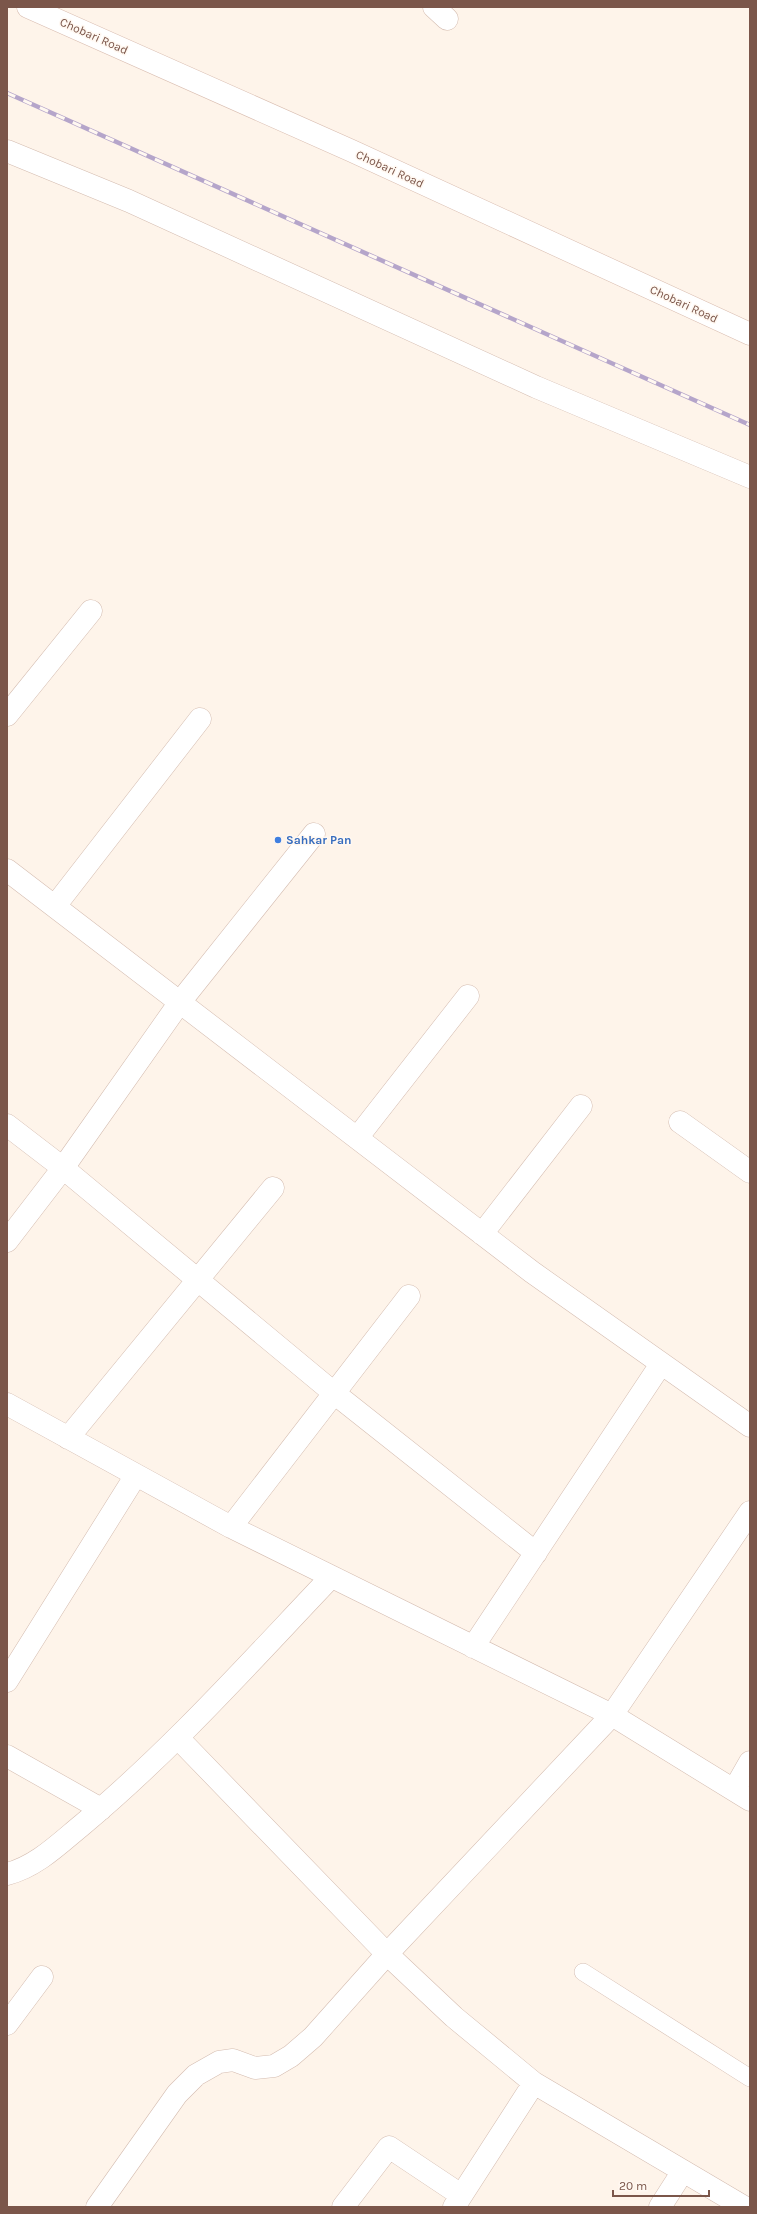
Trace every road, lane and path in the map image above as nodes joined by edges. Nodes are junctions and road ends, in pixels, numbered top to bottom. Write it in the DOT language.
graph roads {
  1 [pos="28,7"];
  2 [pos="7,151"];
  3 [pos="750,334"];
  4 [pos="750,477"];
  5 [pos="91,611"];
  6 [pos="7,715"];
  7 [pos="200,719"];
  8 [pos="314,834"];
  9 [pos="7,870"];
  10 [pos="55,906"];
  11 [pos="468,996"];
  12 [pos="180,1002"];
  13 [pos="581,1106"];
  14 [pos="680,1122"];
  15 [pos="7,1125"];
  16 [pos="357,1138"];
  17 [pos="63,1168"];
  18 [pos="750,1172"];
  19 [pos="273,1188"];
  20 [pos="482,1234"];
  21 [pos="7,1242"];
  22 [pos="199,1280"];
  23 [pos="409,1296"];
  24 [pos="661,1364"];
  25 [pos="334,1393"];
  26 [pos="7,1404"];
  27 [pos="750,1426"];
  28 [pos="68,1438"];
  29 [pos="136,1475"];
  30 [pos="750,1512"];
  31 [pos="231,1527"];
  32 [pos="536,1553"];
  33 [pos="331,1577"];
  34 [pos="473,1647"];
  35 [pos="7,1681"];
  36 [pos="612,1715"];
  37 [pos="178,1738"];
  38 [pos="7,1756"];
  39 [pos="750,1762"];
  40 [pos="742,1795"];
  41 [pos="102,1809"];
  42 [pos="7,1874"];
  43 [pos="387,1954"];
  44 [pos="584,1972"];
  45 [pos="42,1977"];
  46 [pos="7,2024"];
  47 [pos="750,2078"];
  48 [pos="534,2083"];
  49 [pos="683,2171"];
  50 [pos="458,2201"];
  51 [pos="96,2207"];
  52 [pos="343,2207"];
  53 [pos="660,2207"];
  54 [pos="744,2207"];
  1 -- 3 [label="street, Chobari Road"];
  2 -- 4 [label="street"];
  5 -- 6 [label="street"];
  7 -- 10 [label="street"];
  8 -- 12 [label="street"];
  9 -- 10 [label="street"];
  10 -- 12 [label="street"];
  11 -- 16 [label="street"];
  12 -- 16 [label="street"];
  12 -- 17 [label="street"];
  13 -- 20 [label="street"];
  14 -- 18 [label="street"];
  15 -- 17 [label="street"];
  16 -- 20 [label="street"];
  17 -- 21 [label="street"];
  17 -- 22 [label="street"];
  19 -- 22 [label="street"];
  20 -- 24 [label="street"];
  22 -- 25 [label="street"];
  22 -- 28 [label="street"];
  23 -- 25 [label="street"];
  24 -- 27 [label="street"];
  24 -- 32 [label="street"];
  25 -- 31 [label="street"];
  25 -- 32 [label="street"];
  26 -- 28 [label="street"];
  28 -- 29 [label="street"];
  29 -- 31 [label="street"];
  29 -- 35 [label="street"];
  30 -- 36 [label="street"];
  31 -- 33 [label="street"];
  32 -- 34 [label="street"];
  33 -- 34 [label="street"];
  33 -- 37 [label="street"];
  34 -- 36 [label="street"];
  36 -- 40 [label="street"];
  36 -- 43 [label="street"];
  37 -- 41 [label="street"];
  37 -- 43 [label="street"];
  38 -- 41 [label="street"];
  39 -- 40 [label="street"];
  41 -- 42 [label="street"];
  43 -- 48 [label="street"];
  43 -- 51 [label="street"];
  44 -- 47 [label="lane"];
  45 -- 46 [label="street"];
  48 -- 49 [label="street"];
  48 -- 50 [label="street"];
  49 -- 53 [label="street"];
  49 -- 54 [label="street"];
  50 -- 52 [label="street"];
}
